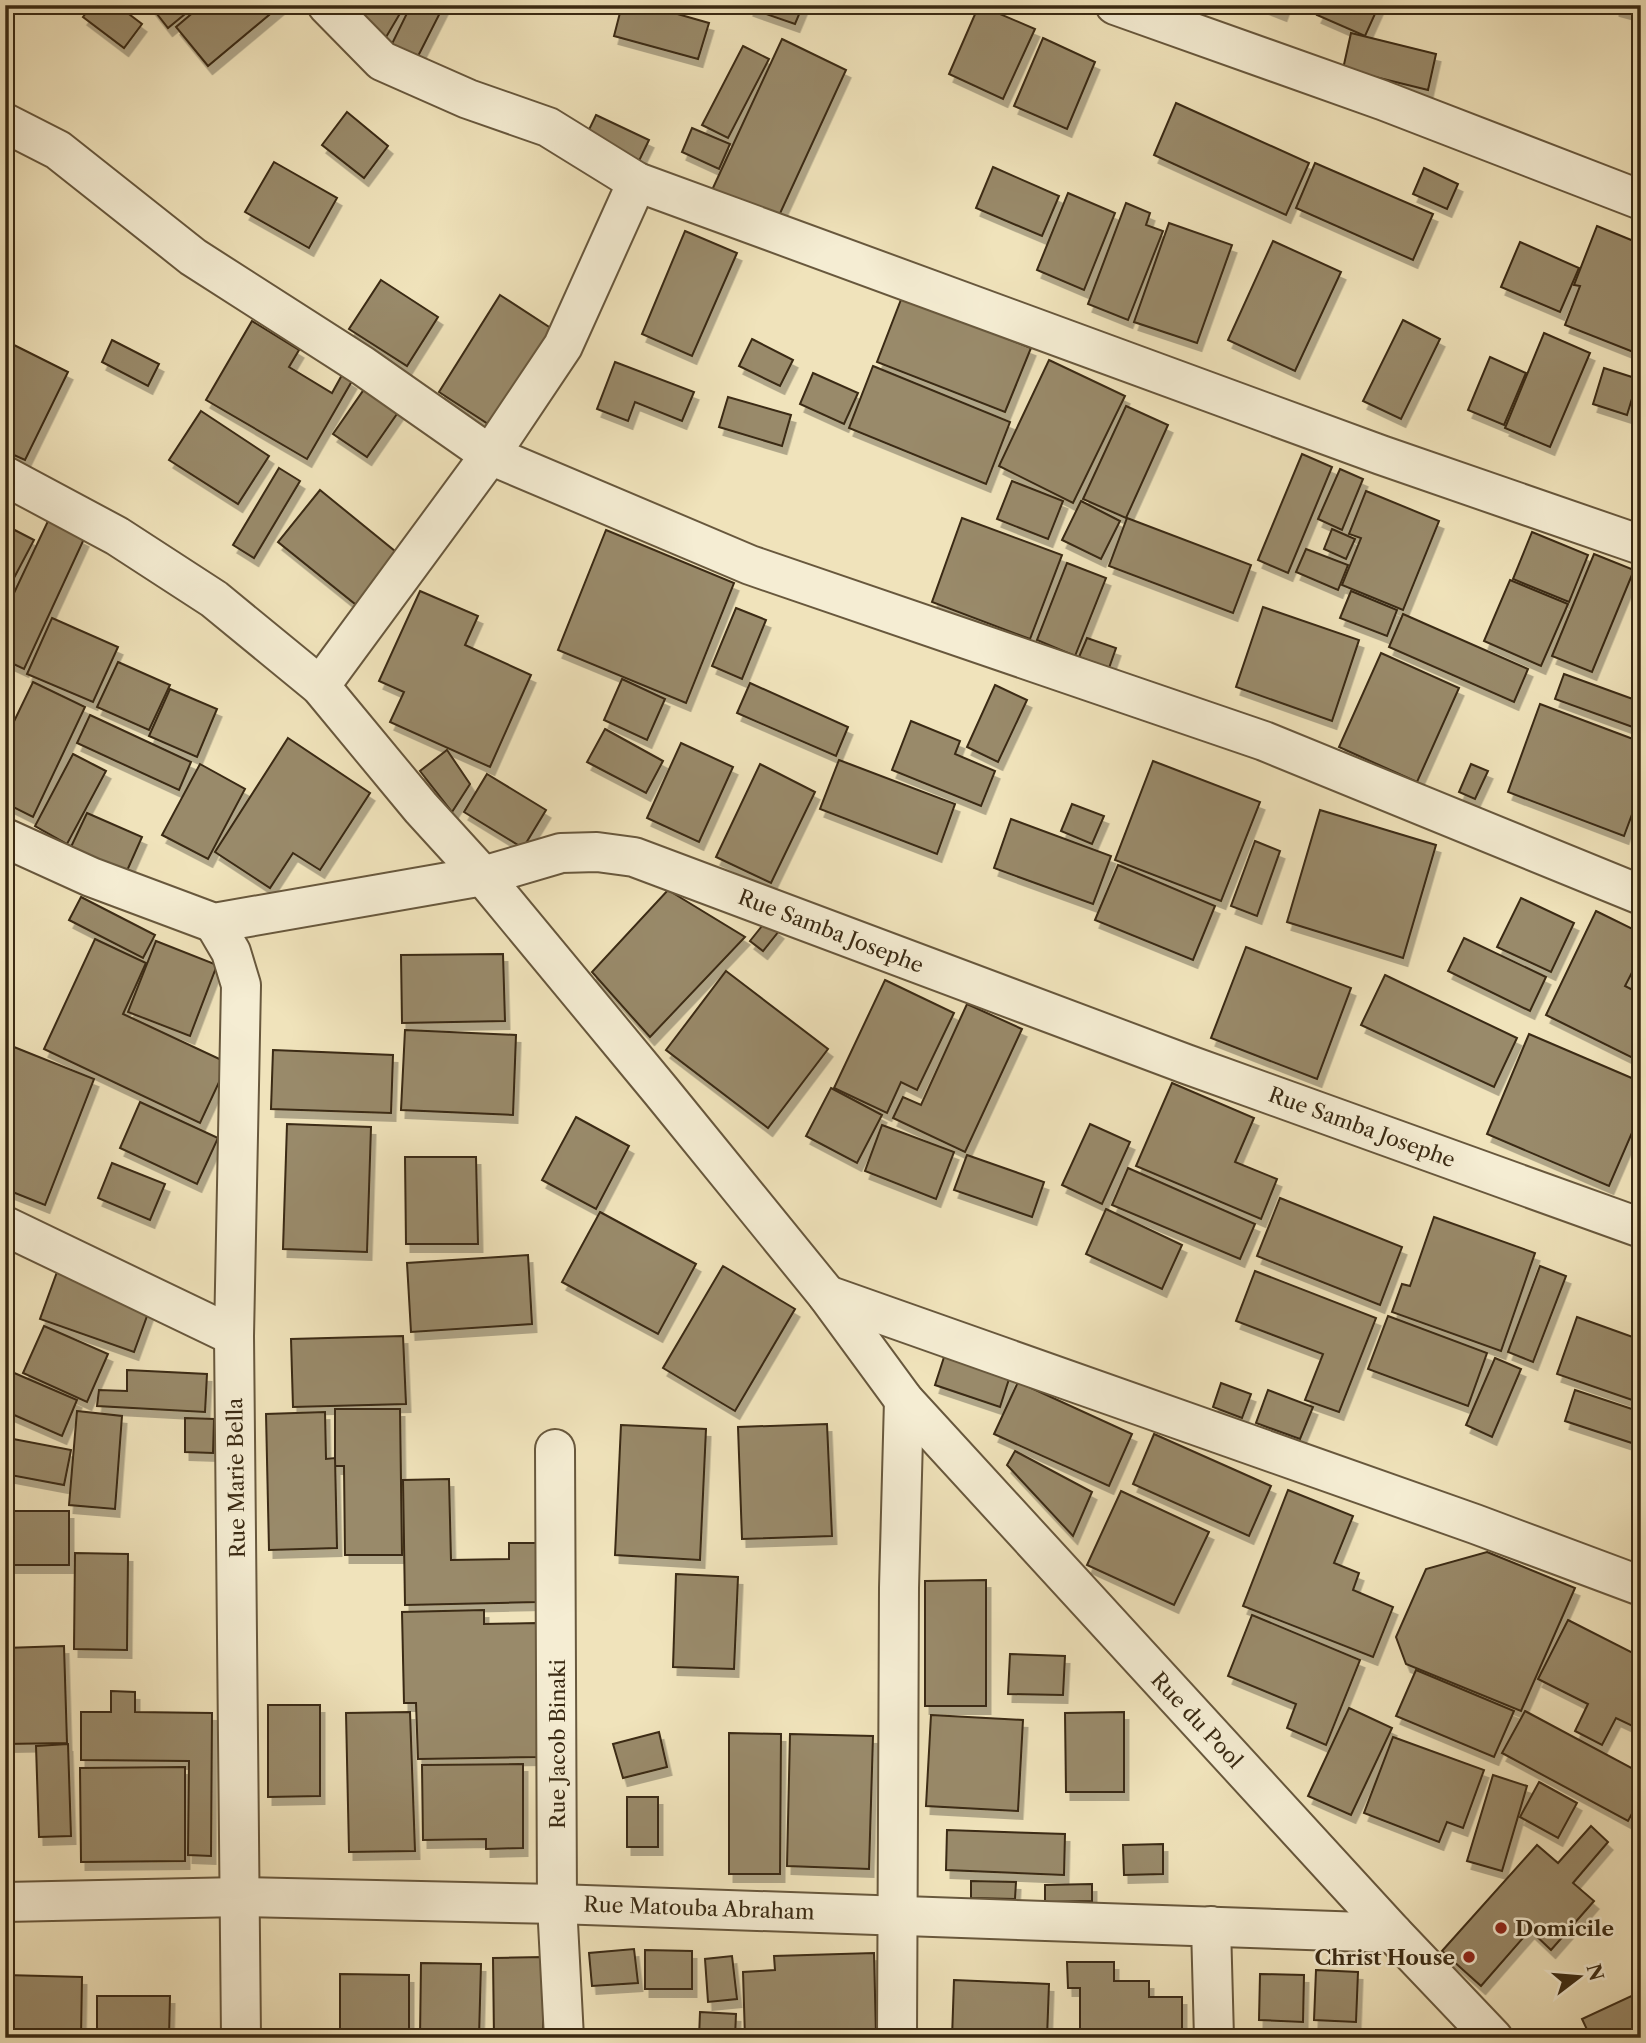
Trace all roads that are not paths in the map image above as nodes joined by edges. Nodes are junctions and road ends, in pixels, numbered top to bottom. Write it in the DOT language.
graph roads {
  1 [pos="327,5"];
  2 [pos="1115,5"];
  3 [pos="5,123"];
  4 [pos="637,182"];
  5 [pos="1641,200"];
  6 [pos="490,455"];
  7 [pos="5,476"];
  8 [pos="1641,545"];
  9 [pos="320,686"];
  10 [pos="5,838"];
  11 [pos="483,876"];
  12 [pos="1641,895"];
  13 [pos="214,923"];
  14 [pos="5,1226"];
  15 [pos="1641,1228"];
  16 [pos="827,1295"];
  17 [pos="234,1336"];
  18 [pos="904,1400"];
  19 [pos="555,1449"];
  20 [pos="1641,1586"];
  21 [pos="240,1896"];
  22 [pos="5,1902"];
  23 [pos="557,1903"];
  24 [pos="897,1915"];
  25 [pos="1211,1926"];
  26 [pos="1393,1933"];
  27 [pos="241,2038"];
  28 [pos="564,2038"];
  29 [pos="897,2038"];
  30 [pos="1214,2038"];
  31 [pos="1493,2038"];
  1 -- 4 [label="street"];
  2 -- 5 [label="street"];
  3 -- 6 [label="street"];
  4 -- 6 [label="street"];
  4 -- 8 [label="street"];
  6 -- 9 [label="street"];
  6 -- 12 [label="street"];
  7 -- 9 [label="street, Rue du Pool"];
  9 -- 11 [label="street, Rue du Pool"];
  10 -- 13 [label="street"];
  11 -- 13 [label="street, Rue Samba Josephe"];
  11 -- 15 [label="street, Rue Samba Josephe"];
  11 -- 16 [label="street, Rue du Pool"];
  13 -- 17 [label="street, Rue Marie Bella"];
  14 -- 17 [label="street"];
  16 -- 18 [label="street, Rue du Pool"];
  16 -- 20 [label="street"];
  17 -- 21 [label="street, Rue Marie Bella"];
  18 -- 24 [label="street"];
  18 -- 26 [label="street, Rue du Pool"];
  19 -- 23 [label="street, Rue Jacob Binaki"];
  21 -- 22 [label="street, Rue Matouba Abraham"];
  21 -- 23 [label="street, Rue Matouba Abraham"];
  21 -- 27 [label="street, Rue Marie Bella"];
  23 -- 24 [label="street, Rue Matouba Abraham"];
  23 -- 28 [label="street, Rue Jacob Binaki"];
  24 -- 25 [label="street, Rue Matouba Abraham"];
  24 -- 29 [label="street"];
  25 -- 26 [label="street, Rue Matouba Abraham"];
  25 -- 30 [label="street"];
  26 -- 31 [label="street, Rue du Pool"];
}
